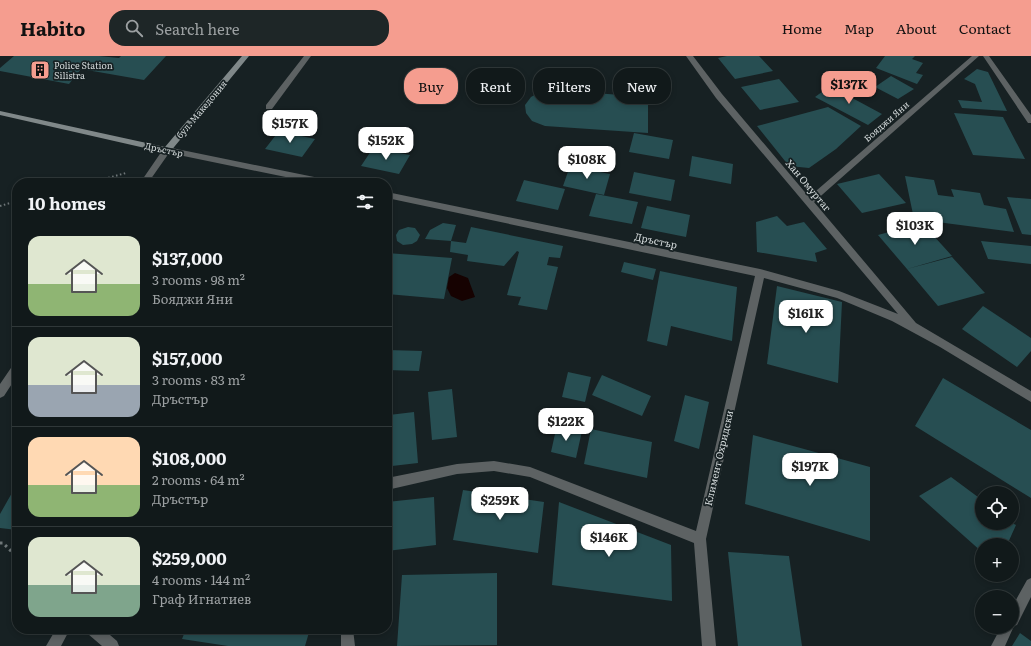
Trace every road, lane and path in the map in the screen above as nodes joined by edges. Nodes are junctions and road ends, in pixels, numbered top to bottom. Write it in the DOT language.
graph roads {
  1 [pos="246,56"];
  2 [pos="308,56"];
  3 [pos="689,56"];
  4 [pos="976,56"];
  5 [pos="986,56"];
  6 [pos="269,106"];
  7 [pos="0,113"];
  8 [pos="1031,121"];
  9 [pos="167,150"];
  10 [pos="155,166"];
  11 [pos="108,178"];
  12 [pos="147,178"];
  13 [pos="301,178"];
  14 [pos="392,196"];
  15 [pos="12,202"];
  16 [pos="809,202"];
  17 [pos="0,206"];
  18 [pos="760,273"];
  19 [pos="913,326"];
  20 [pos="12,375"];
  21 [pos="0,393"];
  22 [pos="1031,397"];
  23 [pos="392,483"];
  24 [pos="700,539"];
  25 [pos="0,543"];
  26 [pos="12,552"];
  27 [pos="1031,584"];
  28 [pos="1019,607"];
  29 [pos="61,634"];
  30 [pos="99,634"];
  31 [pos="347,634"];
  32 [pos="1004,634"];
  33 [pos="53,646"];
  34 [pos="112,646"];
  35 [pos="348,646"];
  36 [pos="709,646"];
  37 [pos="998,646"];
  1 -- 9 [label="street, бул. Македония"];
  2 -- 6 [label="street"];
  3 -- 16 [label="street, Хан Омуртаг"];
  4 -- 16 [label="street, Бояджи Яни"];
  5 -- 8 [label="street"];
  7 -- 9 [label="street, Дръстър"];
  9 -- 10 [label="street, бул. Македония"];
  9 -- 13 [label="street, Дръстър"];
  10 -- 11 [label="path"];
  10 -- 12 [label="street, бул. Македония"];
  14 -- 18 [label="street, Дръстър"];
  15 -- 17 [label="path"];
  16 -- 19 [label="street, Хан Омуртаг"];
  18 -- 19 [label="street, Дръстър"];
  18 -- 24 [label="street, Климент Охридски"];
  19 -- 22 [label="street"];
  20 -- 21 [label="street"];
  23 -- 24 [label="street"];
  24 -- 36 [label="street, Климент Охридски"];
  25 -- 26 [label="path"];
  27 -- 28 [label="street"];
  29 -- 33 [label="street"];
  30 -- 34 [label="street"];
  31 -- 35 [label="street"];
  32 -- 37 [label="street"];
}
